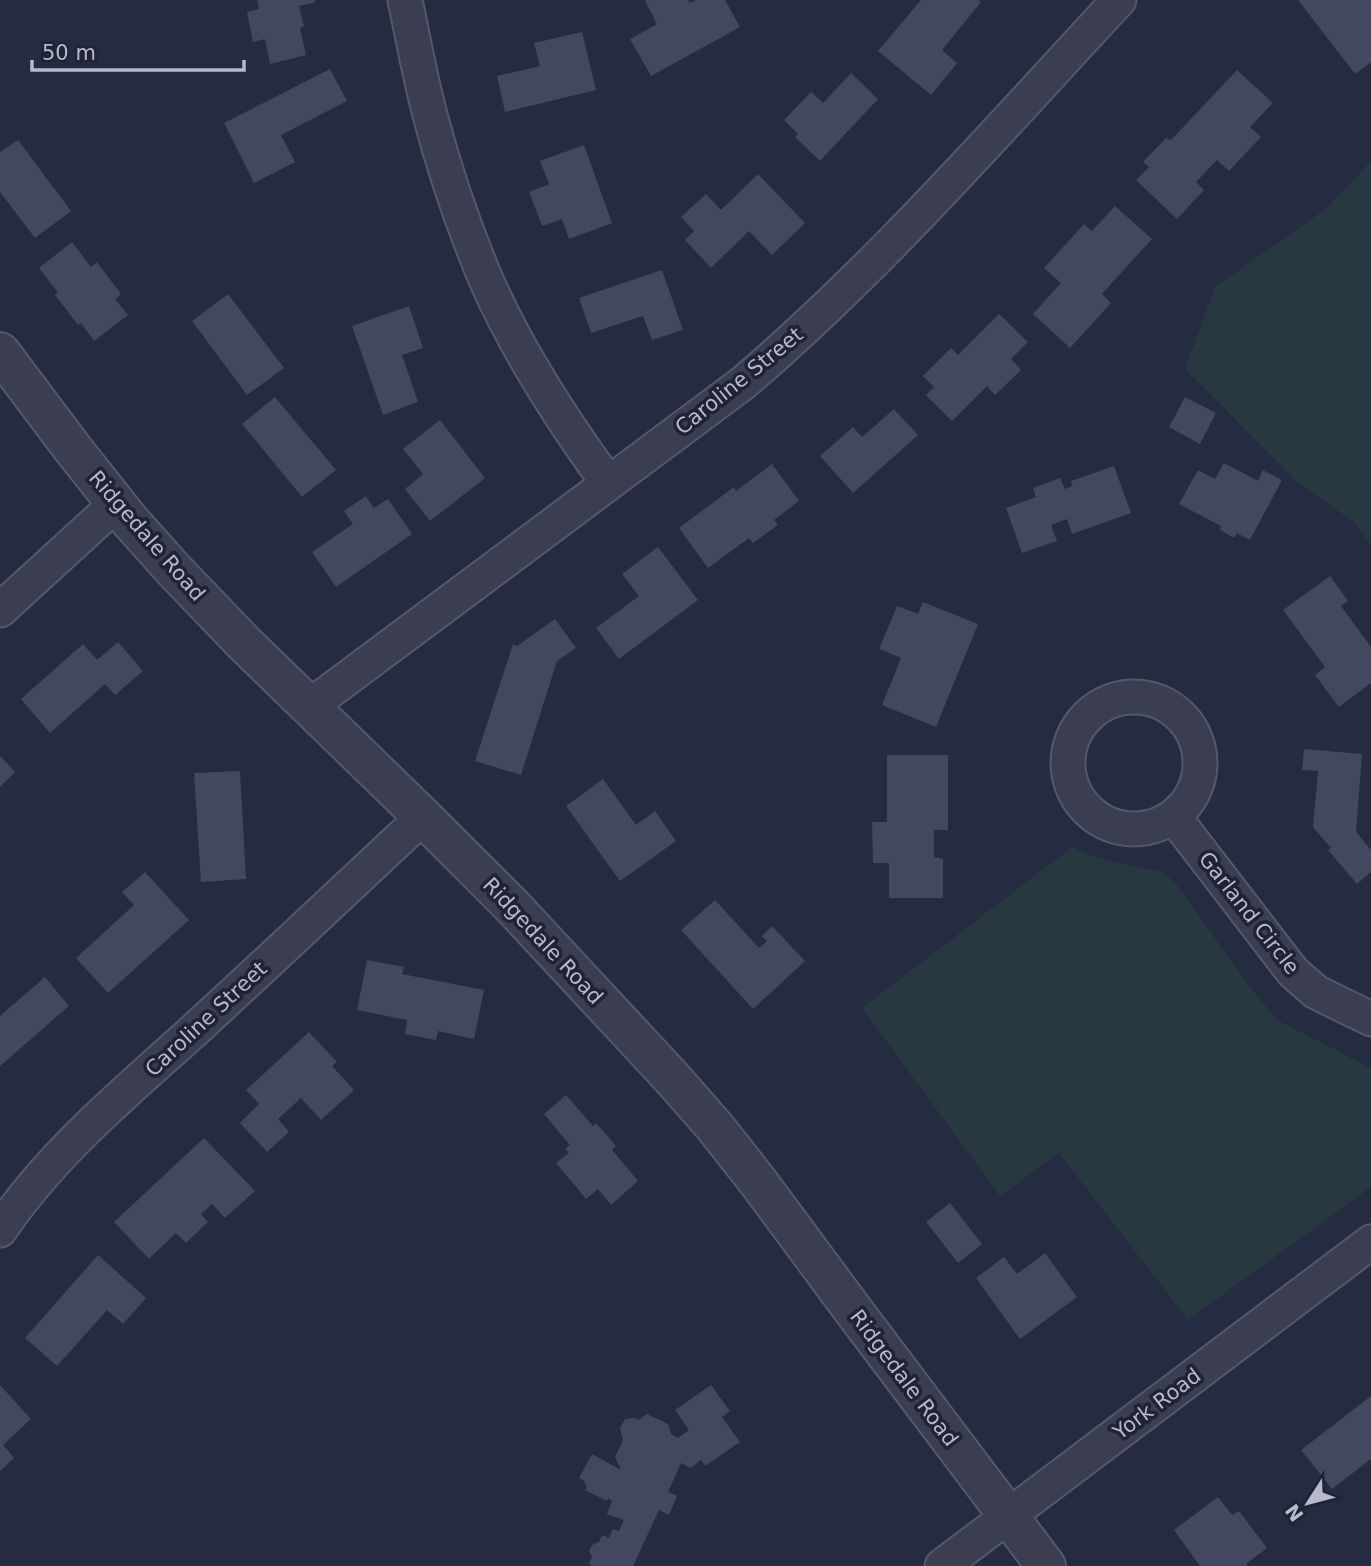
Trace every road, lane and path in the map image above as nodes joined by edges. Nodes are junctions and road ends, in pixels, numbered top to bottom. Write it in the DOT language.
graph roads {
  1 [pos="405,0"];
  2 [pos="1119,0"];
  3 [pos="0,352"];
  4 [pos="608,483"];
  5 [pos="116,504"];
  6 [pos="0,610"];
  7 [pos="310,706"];
  8 [pos="424,817"];
  9 [pos="1174,817"];
  10 [pos="1371,1019"];
  11 [pos="0,1230"];
  12 [pos="1371,1242"];
  13 [pos="1009,1516"];
  14 [pos="942,1566"];
  15 [pos="1046,1566"];
  1 -- 4 [label="street"];
  2 -- 4 [label="street, Caroline Street"];
  3 -- 5 [label="street, Ridgedale Road"];
  4 -- 7 [label="street, Caroline Street"];
  5 -- 6 [label="street"];
  5 -- 7 [label="street, Ridgedale Road"];
  7 -- 8 [label="street, Ridgedale Road"];
  8 -- 11 [label="street, Caroline Street"];
  8 -- 13 [label="street, Ridgedale Road"];
  9 -- 10 [label="street, Garland Circle"];
  12 -- 13 [label="street, York Road"];
  13 -- 14 [label="street, York Road"];
  13 -- 15 [label="street, Ridgedale Road"];
}
